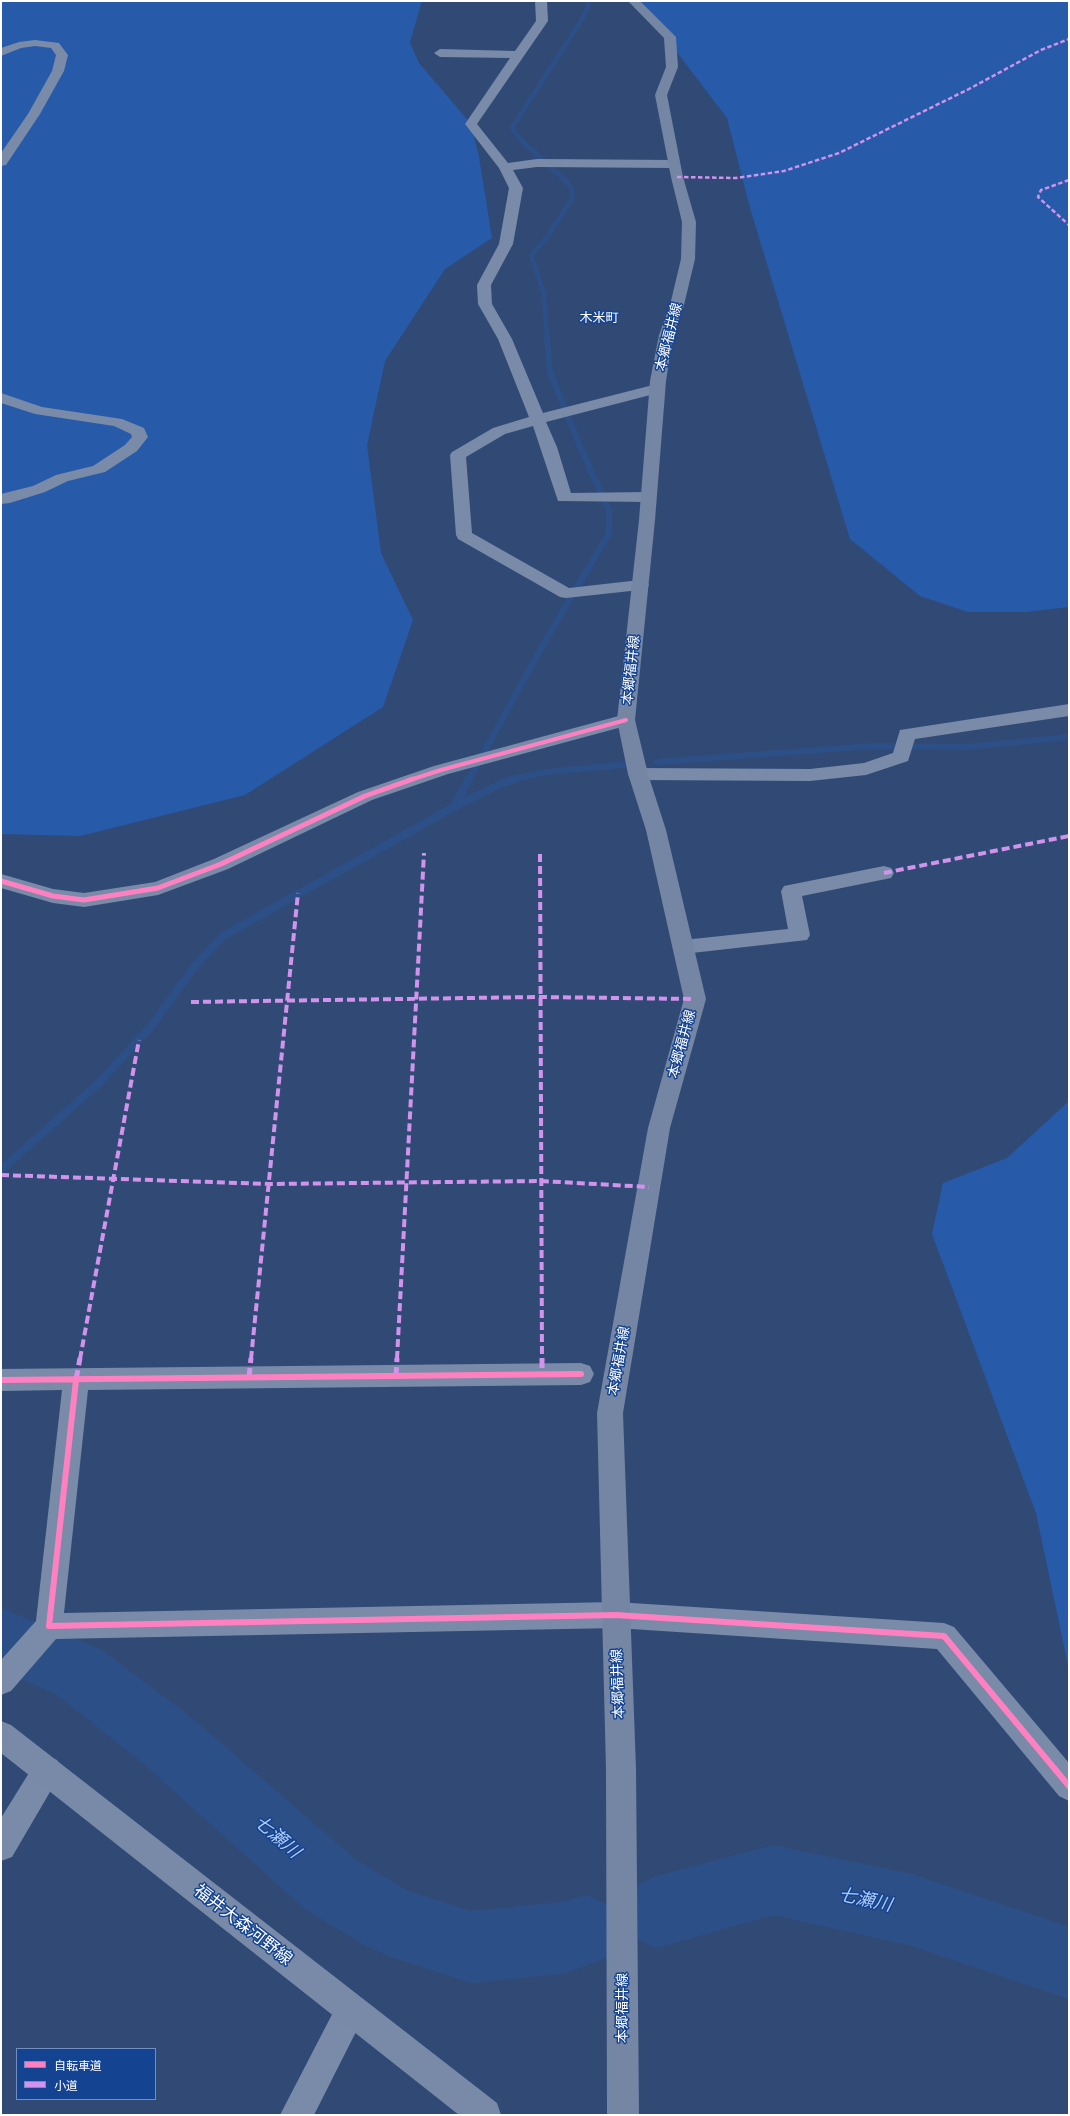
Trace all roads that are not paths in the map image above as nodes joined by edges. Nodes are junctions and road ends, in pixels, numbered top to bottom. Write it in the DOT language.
graph roads {
  1 [pos="541,1"];
  2 [pos="634,1"];
  3 [pos="1,52"];
  4 [pos="440,53"];
  5 [pos="517,55"];
  6 [pos="1,162"];
  7 [pos="674,164"];
  8 [pos="505,167"];
  9 [pos="657,389"];
  10 [pos="1,398"];
  11 [pos="537,420"];
  12 [pos="648,498"];
  13 [pos="1,499"];
  14 [pos="640,585"];
  15 [pos="1069,710"];
  16 [pos="626,720"];
  17 [pos="638,774"];
  18 [pos="884,873"];
  19 [pos="1,881"];
  20 [pos="683,947"];
  21 [pos="581,1374"];
  22 [pos="1,1380"];
  23 [pos="76,1380"];
  24 [pos="616,1615"];
  25 [pos="48,1628"];
  26 [pos="1,1681"];
  27 [pos="1,1735"];
  28 [pos="47,1770"];
  29 [pos="1069,1786"];
  30 [pos="1,1846"];
  31 [pos="351,2010"];
  32 [pos="296,2115"];
  33 [pos="485,2115"];
  34 [pos="623,2115"];
  1 -- 5 [label="street"];
  2 -- 7 [label="main road, 本郷福井線"];
  3 -- 6 [label="street"];
  4 -- 5 [label="street"];
  5 -- 8 [label="street"];
  7 -- 8 [label="street"];
  7 -- 9 [label="main road, 本郷福井線"];
  8 -- 11 [label="street"];
  9 -- 11 [label="street"];
  9 -- 12 [label="main road, 本郷福井線"];
  10 -- 13 [label="street"];
  11 -- 12 [label="street"];
  11 -- 14 [label="street"];
  12 -- 14 [label="main road, 本郷福井線"];
  14 -- 16 [label="main road, 本郷福井線"];
  15 -- 17 [label="street"];
  16 -- 17 [label="main road, 本郷福井線"];
  16 -- 19 [label="street"];
  17 -- 20 [label="main road, 本郷福井線"];
  18 -- 20 [label="street"];
  20 -- 24 [label="main road, 本郷福井線"];
  21 -- 23 [label="street"];
  22 -- 23 [label="street"];
  23 -- 25 [label="street"];
  24 -- 25 [label="street"];
  24 -- 29 [label="street"];
  24 -- 34 [label="main road, 本郷福井線"];
  25 -- 26 [label="street"];
  27 -- 28 [label="main road, 福井大森河野線"];
  28 -- 30 [label="street"];
  28 -- 31 [label="main road, 福井大森河野線"];
  31 -- 32 [label="street"];
  31 -- 33 [label="main road, 福井大森河野線"];
}
